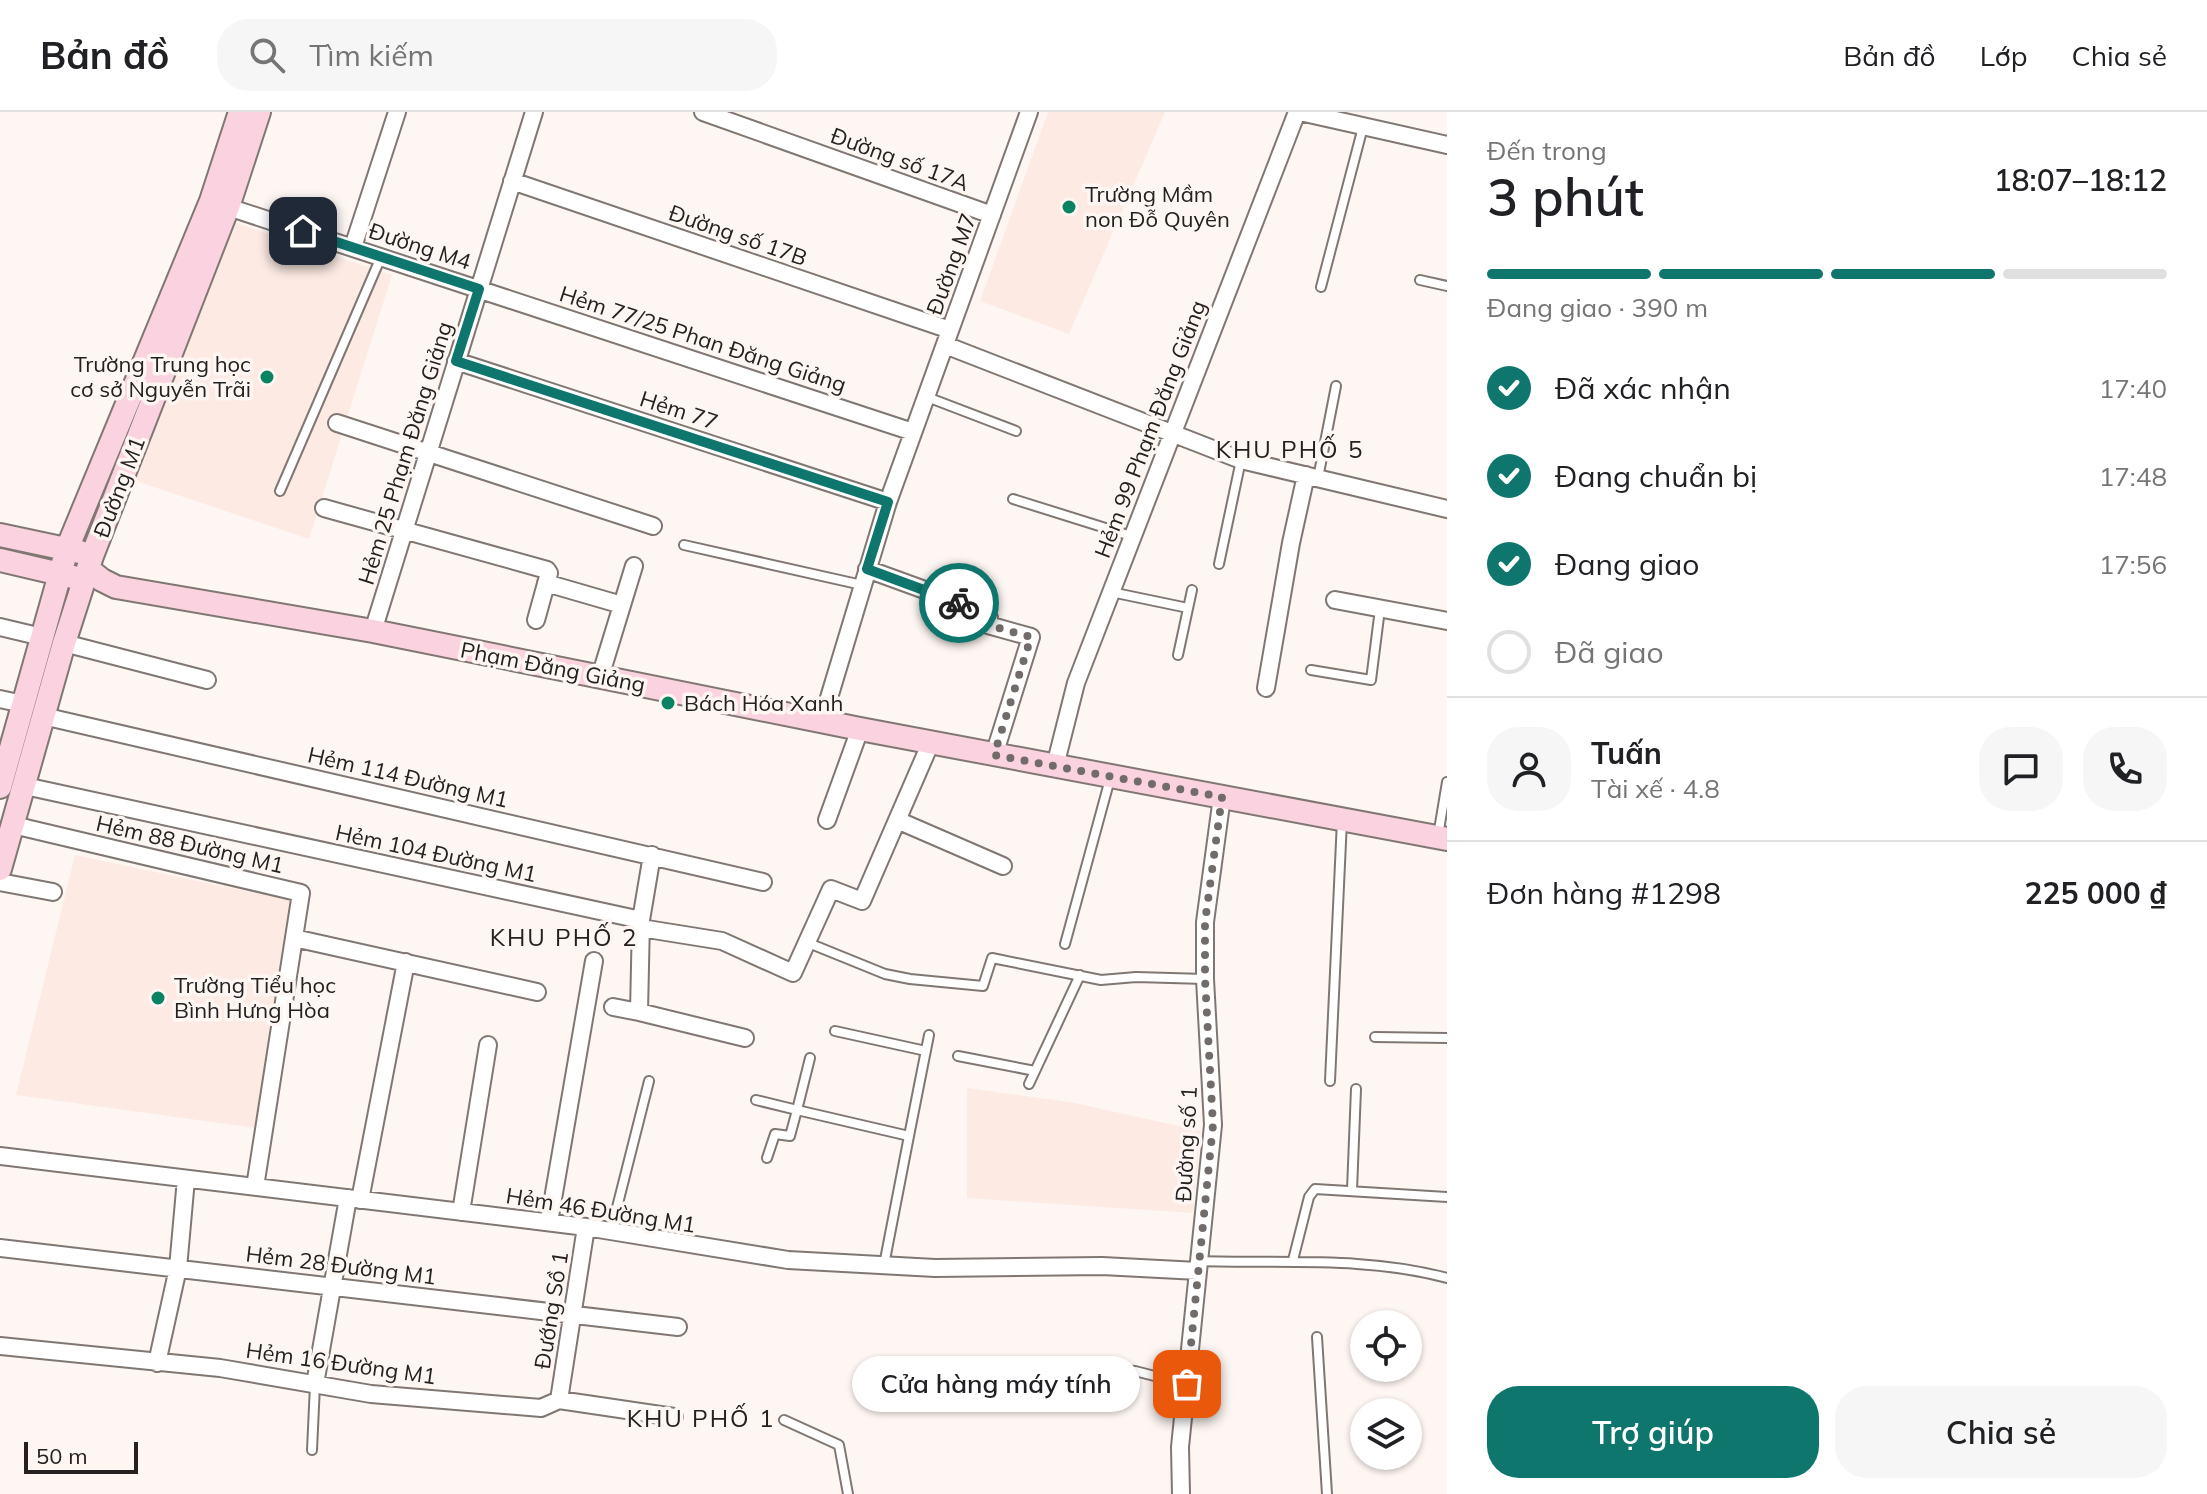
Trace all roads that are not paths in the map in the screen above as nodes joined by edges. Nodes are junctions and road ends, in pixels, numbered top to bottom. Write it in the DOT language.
graph roads {
  1 [pos="240,112"];
  2 [pos="259,112"];
  3 [pos="397,112"];
  4 [pos="534,112"];
  5 [pos="703,112"];
  6 [pos="1029,112"];
  7 [pos="1298,112"];
  8 [pos="1363,127"];
  9 [pos="1447,145"];
  10 [pos="512,181"];
  11 [pos="219,204"];
  12 [pos="992,215"];
  13 [pos="353,247"];
  14 [pos="381,257"];
  15 [pos="1420,280"];
  16 [pos="1447,286"];
  17 [pos="1321,287"];
  18 [pos="479,289"];
  19 [pos="948,337"];
  20 [pos="456,361"];
  21 [pos="1336,386"];
  22 [pos="926,397"];
  23 [pos="337,423"];
  24 [pos="1016,431"];
  25 [pos="913,432"];
  26 [pos="1171,434"];
  27 [pos="427,454"];
  28 [pos="1241,460"];
  29 [pos="1312,476"];
  30 [pos="280,491"];
  31 [pos="1013,499"];
  32 [pos="888,502"];
  33 [pos="324,508"];
  34 [pos="1447,509"];
  35 [pos="653,526"];
  36 [pos="403,530"];
  37 [pos="0,535"];
  38 [pos="1131,536"];
  39 [pos="684,545"];
  40 [pos="67,549"];
  41 [pos="0,560"];
  42 [pos="1219,564"];
  43 [pos="634,566"];
  44 [pos="88,568"];
  45 [pos="59,572"];
  46 [pos="865,577"];
  47 [pos="546,583"];
  48 [pos="1192,590"];
  49 [pos="1111,592"];
  50 [pos="1335,600"];
  51 [pos="622,605"];
  52 [pos="1188,608"];
  53 [pos="1380,609"];
  54 [pos="536,620"];
  55 [pos="1447,621"];
  56 [pos="0,627"];
  57 [pos="373,631"];
  58 [pos="42,637"];
  59 [pos="64,643"];
  60 [pos="1178,655"];
  61 [pos="1311,670"];
  62 [pos="600,677"];
  63 [pos="207,680"];
  64 [pos="1266,688"];
  65 [pos="0,699"];
  66 [pos="23,704"];
  67 [pos="43,716"];
  68 [pos="822,721"];
  69 [pos="860,729"];
  70 [pos="931,742"];
  71 [pos="994,755"];
  72 [pos="1055,766"];
  73 [pos="1111,777"];
  74 [pos="1447,782"];
  75 [pos="25,786"];
  76 [pos="0,787"];
  77 [pos="1222,797"];
  78 [pos="1342,819"];
  79 [pos="827,820"];
  80 [pos="897,820"];
  81 [pos="13,825"];
  82 [pos="1442,838"];
  83 [pos="652,855"];
  84 [pos="1003,866"];
  85 [pos="0,869"];
  86 [pos="0,882"];
  87 [pos="763,882"];
  88 [pos="53,892"];
  89 [pos="641,924"];
  90 [pos="294,938"];
  91 [pos="806,942"];
  92 [pos="1065,944"];
  93 [pos="594,961"];
  94 [pos="406,962"];
  95 [pos="1080,975"];
  96 [pos="1205,979"];
  97 [pos="537,992"];
  98 [pos="613,1007"];
  99 [pos="639,1012"];
  100 [pos="835,1031"];
  101 [pos="929,1035"];
  102 [pos="1375,1037"];
  103 [pos="745,1038"];
  104 [pos="1447,1038"];
  105 [pos="488,1045"];
  106 [pos="926,1051"];
  107 [pos="958,1056"];
  108 [pos="810,1058"];
  109 [pos="1035,1071"];
  110 [pos="649,1081"];
  111 [pos="1330,1081"];
  112 [pos="1029,1084"];
  113 [pos="1356,1089"];
  114 [pos="756,1100"];
  115 [pos="797,1110"];
  116 [pos="909,1136"];
  117 [pos="0,1156"];
  118 [pos="767,1158"];
  119 [pos="186,1179"];
  120 [pos="255,1187"];
  121 [pos="1352,1190"];
  122 [pos="1447,1197"];
  123 [pos="354,1199"];
  124 [pos="461,1212"];
  125 [pos="549,1222"];
  126 [pos="586,1227"];
  127 [pos="611,1232"];
  128 [pos="0,1248"];
  129 [pos="1293,1260"];
  130 [pos="884,1266"];
  131 [pos="1198,1266"];
  132 [pos="178,1268"];
  133 [pos="1447,1278"];
  134 [pos="334,1286"];
  135 [pos="572,1314"];
  136 [pos="678,1327"];
  137 [pos="1317,1337"];
  138 [pos="0,1346"];
  139 [pos="157,1363"];
  140 [pos="1025,1363"];
  141 [pos="315,1384"];
  142 [pos="1187,1384"];
  143 [pos="559,1400"];
  144 [pos="674,1417"];
  145 [pos="784,1420"];
  146 [pos="312,1450"];
  147 [pos="848,1494"];
  148 [pos="1181,1494"];
  149 [pos="1327,1494"];
  1 -- 11 [label="street, Đường M1"];
  2 -- 11 [label="street, Đường M1"];
  3 -- 13 [label="street"];
  4 -- 10 [label="street, Hẻm 25 Phạm Đăng Giảng"];
  5 -- 12 [label="street, Đường số 17A"];
  6 -- 12 [label="street, Đường M7"];
  7 -- 8 [label="street"];
  7 -- 26 [label="street, Hẻm 99 Phạm Đăng Giảng"];
  8 -- 9 [label="street"];
  8 -- 17 [label="lane"];
  10 -- 18 [label="street, Hẻm 25 Phạm Đăng Giảng"];
  10 -- 19 [label="street, Đường số 17B"];
  11 -- 13 [label="street, Đường M4"];
  11 -- 40 [label="street, Đường M1"];
  11 -- 44 [label="street, Đường M1"];
  12 -- 19 [label="street, Đường M7"];
  13 -- 14 [label="street, Đường M4"];
  14 -- 18 [label="street, Đường M4"];
  14 -- 30 [label="lane"];
  15 -- 16 [label="lane"];
  18 -- 20 [label="street, Hẻm 25 Phạm Đăng Giảng"];
  18 -- 25 [label="street, Hẻm 77/25 Phan Đăng Giảng"];
  19 -- 22 [label="street, Đường M7"];
  19 -- 26 [label="street, Đường số 17B"];
  20 -- 27 [label="street, Hẻm 25 Phạm Đăng Giảng"];
  20 -- 32 [label="street, Hẻm 77"];
  21 -- 29 [label="lane"];
  22 -- 24 [label="lane"];
  22 -- 25 [label="street, Đường M7"];
  23 -- 27 [label="street"];
  25 -- 32 [label="street, Đường M7"];
  26 -- 28 [label="street, Đường số 17B"];
  26 -- 38 [label="street, Hẻm 99 Phạm Đăng Giảng"];
  27 -- 35 [label="street"];
  27 -- 36 [label="street, Hẻm 25 Phạm Đăng Giảng"];
  28 -- 29 [label="street, Đường số 17B"];
  28 -- 42 [label="lane"];
  29 -- 34 [label="street, Đường số 17B"];
  29 -- 64 [label="street"];
  31 -- 38 [label="lane"];
  32 -- 46 [label="street, Đường M7"];
  33 -- 36 [label="street"];
  36 -- 47 [label="street"];
  36 -- 57 [label="street, Hẻm 25 Phạm Đăng Giảng"];
  37 -- 40 [label="street, Phạm Đăng Giảng"];
  38 -- 49 [label="street, Hẻm 99 Phạm Đăng Giảng"];
  39 -- 46 [label="lane"];
  40 -- 44 [label="street, Phạm Đăng Giảng"];
  40 -- 45 [label="street, Đường M1"];
  41 -- 45 [label="street, Phạm Đăng Giảng"];
  43 -- 51 [label="street"];
  44 -- 45 [label="street, Phạm Đăng Giảng"];
  44 -- 57 [label="street, Phạm Đăng Giảng"];
  44 -- 59 [label="street, Đường M1"];
  45 -- 58 [label="street, Đường M1"];
  46 -- 68 [label="street, Đường M7"];
  46 -- 71 [label="street"];
  47 -- 51 [label="street"];
  47 -- 54 [label="street"];
  48 -- 52 [label="lane"];
  49 -- 52 [label="lane"];
  49 -- 72 [label="street, Hẻm 99 Phạm Đăng Giảng"];
  50 -- 53 [label="street"];
  51 -- 62 [label="street"];
  52 -- 60 [label="lane"];
  53 -- 55 [label="street"];
  53 -- 61 [label="lane"];
  56 -- 58 [label="street"];
  57 -- 62 [label="street, Phạm Đăng Giảng"];
  58 -- 66 [label="street, Đường M1"];
  59 -- 63 [label="street"];
  59 -- 67 [label="street, Đường M1"];
  62 -- 68 [label="street, Phạm Đăng Giảng"];
  65 -- 66 [label="street"];
  66 -- 76 [label="street, Đường M1"];
  67 -- 75 [label="street, Đường M1"];
  67 -- 83 [label="street, Hẻm 114 Đường M1"];
  68 -- 69 [label="street, Phạm Đăng Giảng"];
  69 -- 70 [label="street, Phạm Đăng Giảng"];
  69 -- 79 [label="street"];
  70 -- 71 [label="street, Phạm Đăng Giảng"];
  70 -- 80 [label="street"];
  71 -- 72 [label="street, Phạm Đăng Giảng"];
  72 -- 73 [label="street, Phạm Đăng Giảng"];
  73 -- 77 [label="street, Phạm Đăng Giảng"];
  73 -- 92 [label="lane"];
  74 -- 82 [label="lane"];
  75 -- 81 [label="street, Đường M1"];
  75 -- 89 [label="street, Hẻm 104 Đường M1"];
  77 -- 78 [label="street, Phạm Đăng Giảng"];
  77 -- 96 [label="street, Đường số 1"];
  78 -- 82 [label="street, Phạm Đăng Giảng"];
  78 -- 111 [label="lane"];
  80 -- 84 [label="street"];
  80 -- 91 [label="street"];
  81 -- 85 [label="street, Đường M1"];
  81 -- 90 [label="street, Hẻm 88 Đường M1"];
  83 -- 87 [label="street, Hẻm 114 Đường M1"];
  83 -- 89 [label="street"];
  86 -- 88 [label="street"];
  89 -- 91 [label="street, Hẻm 104 Đường M1"];
  89 -- 99 [label="street"];
  90 -- 94 [label="street"];
  90 -- 120 [label="street, Hẻm 88 Đường M1"];
  91 -- 95 [label="lane"];
  93 -- 125 [label="street"];
  94 -- 97 [label="street"];
  94 -- 123 [label="street"];
  95 -- 96 [label="lane"];
  95 -- 109 [label="lane"];
  96 -- 131 [label="street, Đường số 1"];
  98 -- 99 [label="street"];
  99 -- 103 [label="street"];
  100 -- 106 [label="lane"];
  101 -- 106 [label="lane"];
  102 -- 104 [label="lane"];
  105 -- 124 [label="street"];
  106 -- 116 [label="lane"];
  107 -- 109 [label="lane"];
  108 -- 115 [label="lane"];
  109 -- 112 [label="lane"];
  110 -- 127 [label="lane"];
  113 -- 121 [label="lane"];
  114 -- 115 [label="lane"];
  115 -- 116 [label="lane"];
  115 -- 118 [label="lane"];
  116 -- 130 [label="lane"];
  117 -- 119 [label="street, Hẻm 46 Đường M1"];
  119 -- 120 [label="street, Hẻm 46 Đường M1"];
  119 -- 132 [label="street"];
  120 -- 123 [label="street, Hẻm 46 Đường M1"];
  121 -- 122 [label="lane"];
  121 -- 129 [label="lane"];
  123 -- 124 [label="street, Hẻm 46 Đường M1"];
  123 -- 134 [label="street"];
  124 -- 125 [label="street, Hẻm 46 Đường M1"];
  125 -- 126 [label="street, Hẻm 46 Đường M1"];
  126 -- 127 [label="street, Hẻm 46 Đường M1"];
  126 -- 135 [label="street, Đướng Sồ 1"];
  127 -- 130 [label="street, Hẻm 46 Đường M1"];
  128 -- 132 [label="street, Hẻm 28 Đường M1"];
  129 -- 131 [label="lane"];
  129 -- 133 [label="lane"];
  130 -- 131 [label="street, Hẻm 46 Đường M1"];
  131 -- 142 [label="street, Đường số 1"];
  132 -- 134 [label="street, Hẻm 28 Đường M1"];
  132 -- 139 [label="street"];
  134 -- 135 [label="street, Hẻm 28 Đường M1"];
  134 -- 141 [label="street"];
  135 -- 136 [label="street, Hẻm 28 Đường M1"];
  135 -- 143 [label="street, Đướng Sồ 1"];
  137 -- 149 [label="lane"];
  138 -- 139 [label="street, Hẻm 16 Đường M1"];
  139 -- 141 [label="street, Hẻm 16 Đường M1"];
  140 -- 142 [label="lane"];
  141 -- 143 [label="street, Hẻm 16 Đường M1"];
  141 -- 146 [label="lane"];
  142 -- 148 [label="street, Đường số 1"];
  143 -- 144 [label="street, Hẻm 16 Đường M1"];
  145 -- 147 [label="lane"];
}
